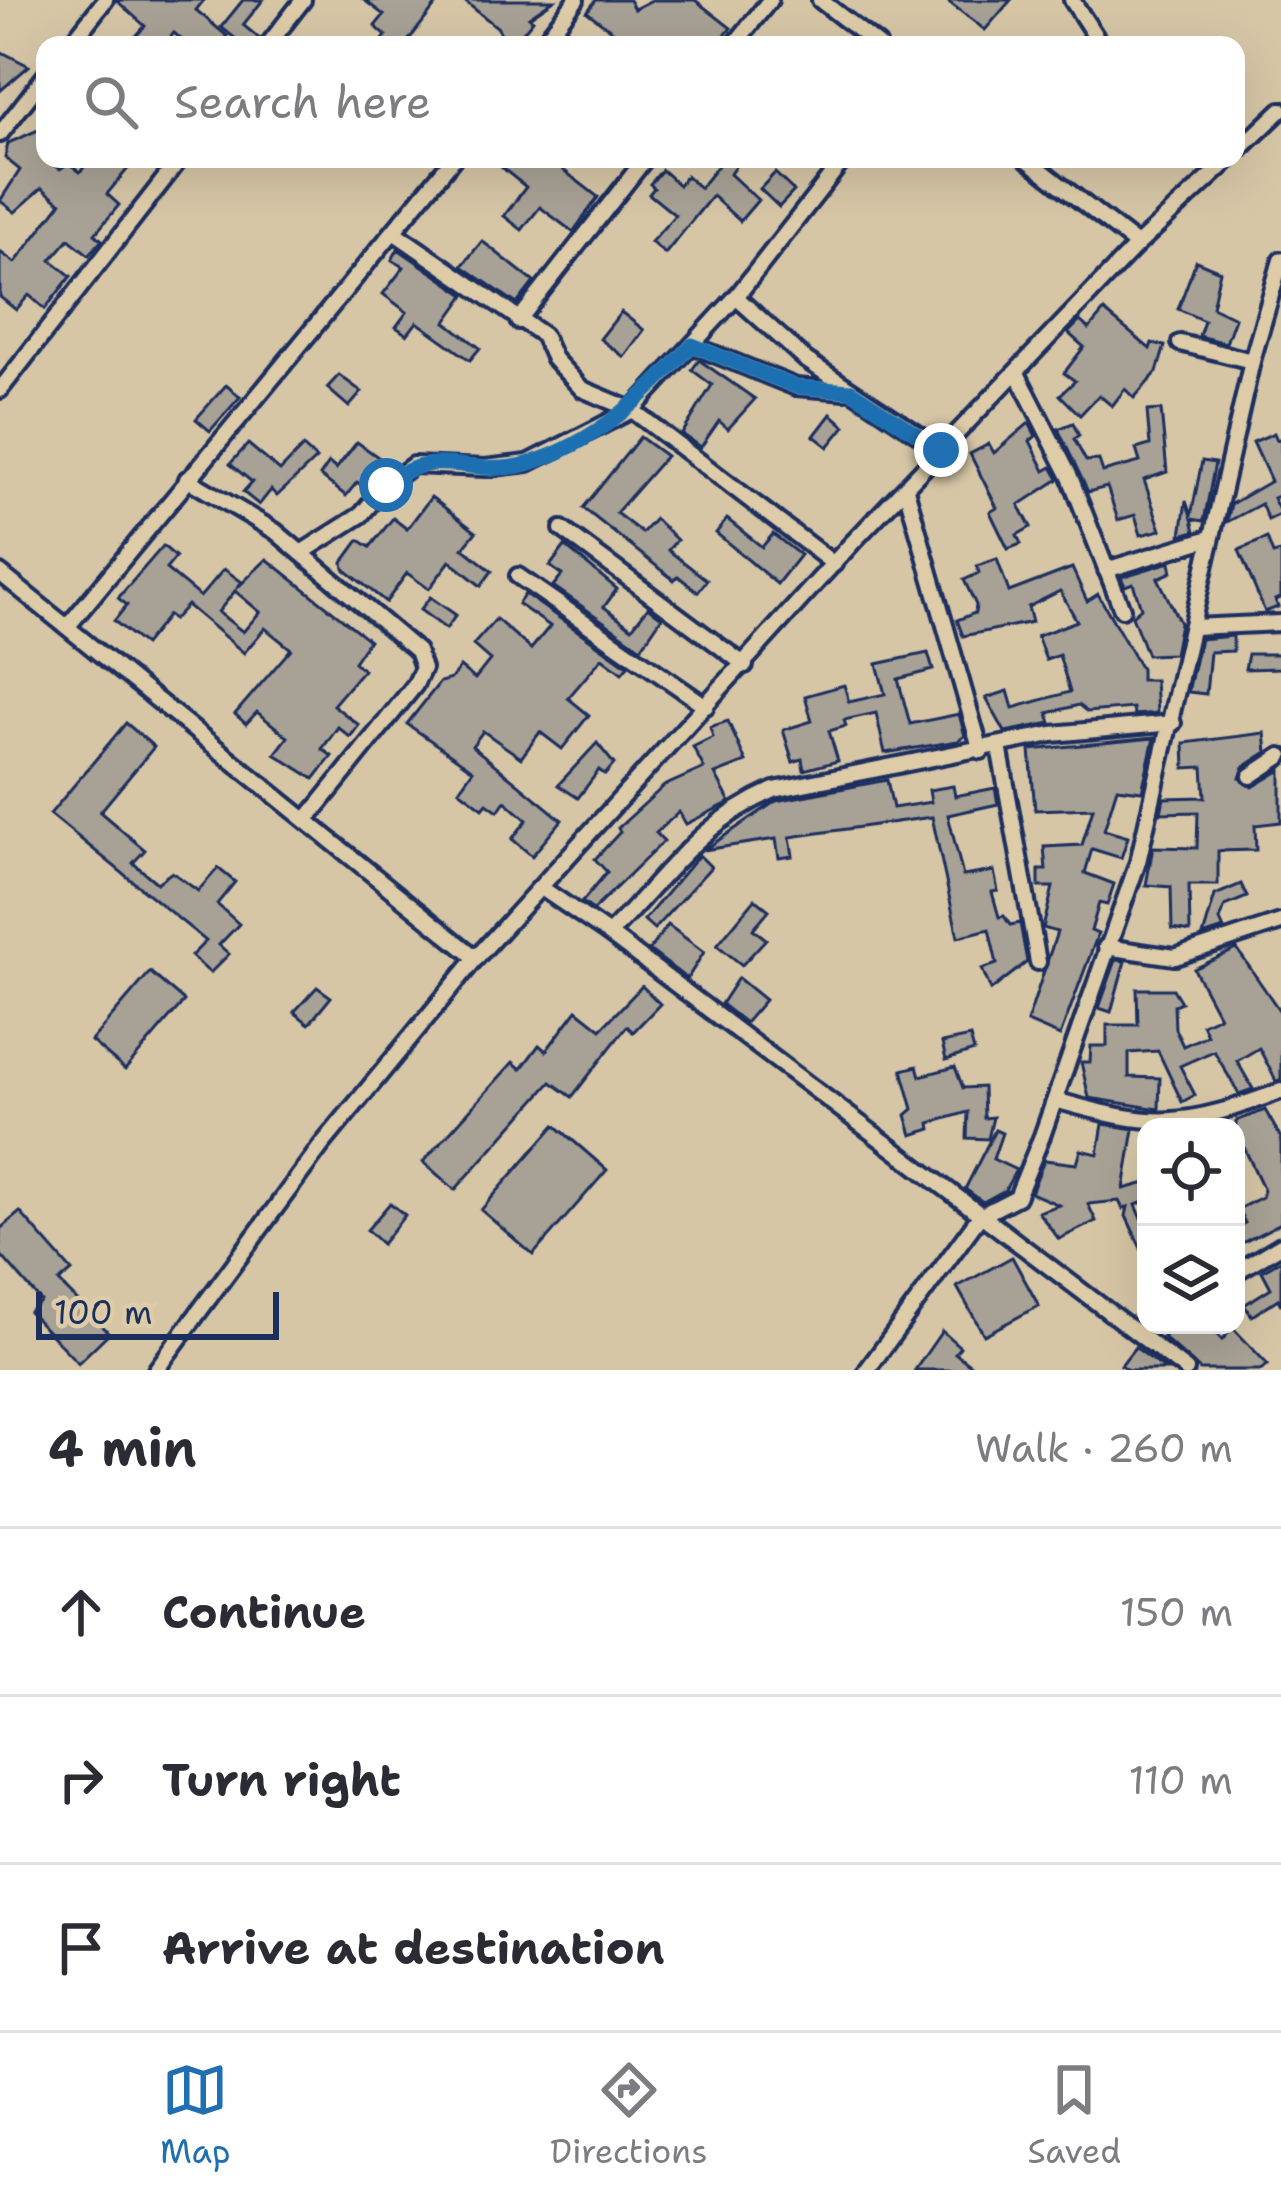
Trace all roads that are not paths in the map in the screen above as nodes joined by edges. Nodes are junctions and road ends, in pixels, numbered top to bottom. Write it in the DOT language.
graph roads {
  1 [pos="105,0"];
  2 [pos="303,0"];
  3 [pos="576,0"];
  4 [pos="770,0"];
  5 [pos="820,0"];
  6 [pos="1072,0"];
  7 [pos="77,36"];
  8 [pos="275,36"];
  9 [pos="548,36"];
  10 [pos="741,36"];
  11 [pos="866,36"];
  12 [pos="1095,36"];
  13 [pos="36,88"];
  14 [pos="1281,110"];
  15 [pos="0,134"];
  16 [pos="1245,144"];
  17 [pos="173,168"];
  18 [pos="446,168"];
  19 [pos="638,168"];
  20 [pos="837,168"];
  21 [pos="1039,168"];
  22 [pos="1220,168"];
  23 [pos="395,233"];
  24 [pos="1137,245"];
  25 [pos="1281,260"];
  26 [pos="736,297"];
  27 [pos="518,321"];
  28 [pos="1180,343"];
  29 [pos="692,345"];
  30 [pos="1252,361"];
  31 [pos="1018,374"];
  32 [pos="0,390"];
  33 [pos="851,391"];
  34 [pos="632,410"];
  35 [pos="941,450"];
  36 [pos="187,479"];
  37 [pos="906,489"];
  38 [pos="562,530"];
  39 [pos="1210,538"];
  40 [pos="301,553"];
  41 [pos="834,565"];
  42 [pos="1106,570"];
  43 [pos="0,573"];
  44 [pos="518,575"];
  45 [pos="1122,609"];
  46 [pos="1281,622"];
  47 [pos="68,626"];
  48 [pos="1193,627"];
  49 [pos="745,665"];
  50 [pos="706,706"];
  51 [pos="1173,723"];
  52 [pos="999,746"];
  53 [pos="981,751"];
  54 [pos="1281,756"];
  55 [pos="1251,776"];
  56 [pos="308,818"];
  57 [pos="543,889"];
  58 [pos="1281,922"];
  59 [pos="609,934"];
  60 [pos="1106,947"];
  61 [pos="476,958"];
  62 [pos="1038,962"];
  63 [pos="1281,1091"];
  64 [pos="1054,1100"];
  65 [pos="980,1216"];
  66 [pos="1281,1245"];
  67 [pos="1245,1267"];
  68 [pos="1137,1327"];
  69 [pos="1146,1334"];
  70 [pos="156,1370"];
  71 [pos="867,1370"];
  72 [pos="1186,1370"];
  1 -- 7 [label="street"];
  2 -- 8 [label="street"];
  3 -- 9 [label="street"];
  4 -- 10 [label="street"];
  5 -- 11 [label="street"];
  6 -- 12 [label="street"];
  13 -- 15 [label="street"];
  14 -- 16 [label="street"];
  17 -- 32 [label="street"];
  18 -- 23 [label="street"];
  19 -- 27 [label="street"];
  20 -- 26 [label="street"];
  21 -- 24 [label="street"];
  22 -- 24 [label="street"];
  23 -- 27 [label="street"];
  23 -- 36 [label="street"];
  24 -- 31 [label="street"];
  25 -- 30 [label="street"];
  26 -- 29 [label="street"];
  26 -- 33 [label="street"];
  27 -- 34 [label="street"];
  28 -- 30 [label="street"];
  29 -- 33 [label="street"];
  29 -- 34 [label="street"];
  30 -- 39 [label="street"];
  31 -- 35 [label="street"];
  31 -- 42 [label="street"];
  33 -- 35 [label="street"];
  34 -- 40 [label="street"];
  34 -- 41 [label="street"];
  35 -- 37 [label="street"];
  36 -- 40 [label="street"];
  36 -- 47 [label="street"];
  37 -- 41 [label="street"];
  37 -- 53 [label="street"];
  38 -- 49 [label="street"];
  39 -- 42 [label="street"];
  39 -- 48 [label="street"];
  40 -- 56 [label="street"];
  41 -- 49 [label="street"];
  42 -- 45 [label="street"];
  43 -- 47 [label="street"];
  44 -- 50 [label="street"];
  46 -- 48 [label="street"];
  47 -- 56 [label="street"];
  48 -- 51 [label="street"];
  49 -- 50 [label="street"];
  50 -- 57 [label="street"];
  51 -- 52 [label="street"];
  51 -- 60 [label="street"];
  52 -- 53 [label="street"];
  52 -- 62 [label="street"];
  53 -- 59 [label="street"];
  54 -- 55 [label="street"];
  56 -- 61 [label="street"];
  57 -- 59 [label="street"];
  57 -- 61 [label="street"];
  58 -- 60 [label="street"];
  59 -- 65 [label="street"];
  60 -- 64 [label="street"];
  61 -- 70 [label="street"];
  63 -- 64 [label="street"];
  64 -- 65 [label="street"];
  65 -- 68 [label="street"];
  65 -- 71 [label="street"];
  66 -- 67 [label="street"];
  69 -- 72 [label="street"];
}
